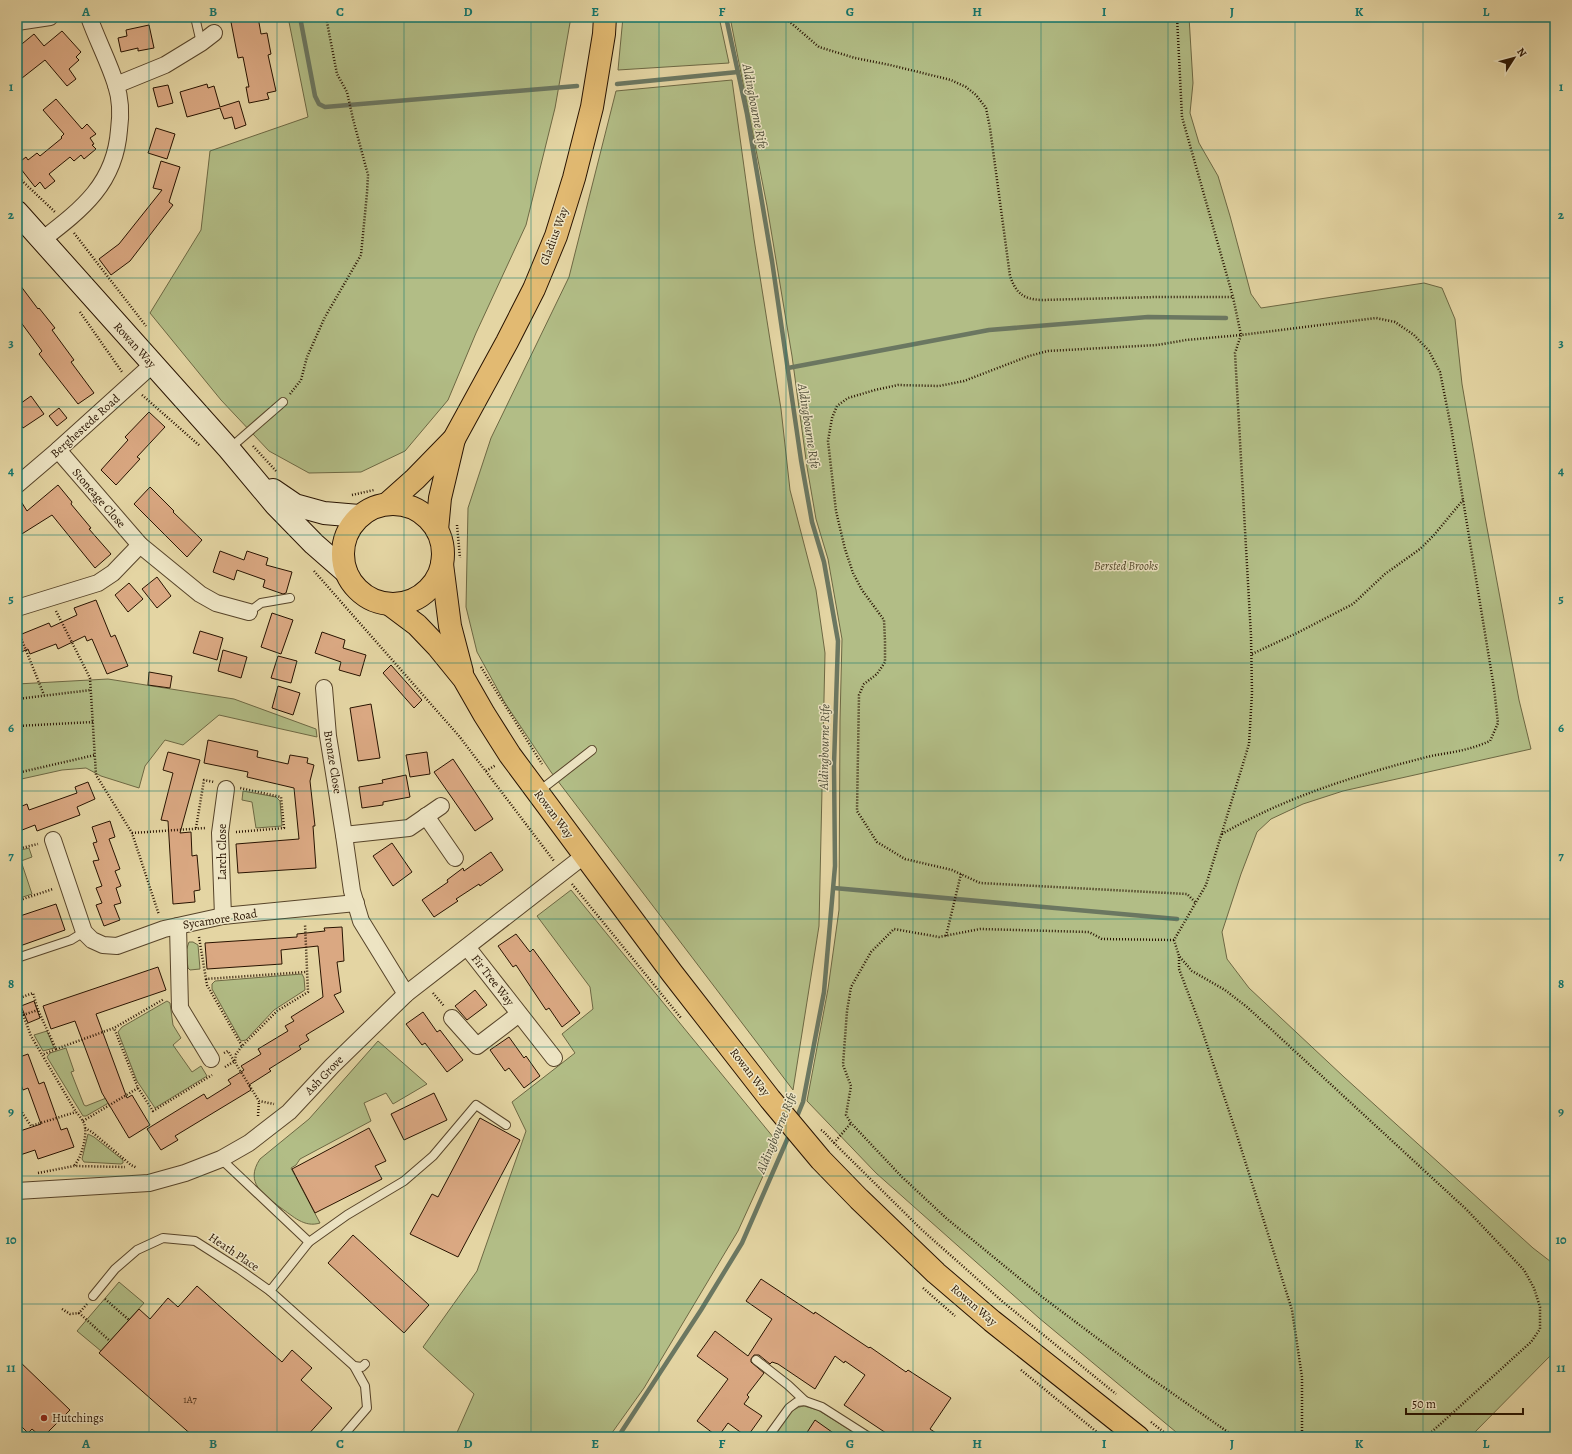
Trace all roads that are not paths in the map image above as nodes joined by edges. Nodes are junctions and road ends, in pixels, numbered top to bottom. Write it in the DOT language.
graph roads {
  1 [pos="50,17"];
  2 [pos="89,17"];
  3 [pos="195,17"];
  4 [pos="605,17"];
  5 [pos="17,22"];
  6 [pos="214,33"];
  7 [pos="201,43"];
  8 [pos="116,85"];
  9 [pos="17,212"];
  10 [pos="42,240"];
  11 [pos="152,365"];
  12 [pos="283,402"];
  13 [pos="454,439"];
  14 [pos="229,449"];
  15 [pos="58,450"];
  16 [pos="253,478"];
  17 [pos="17,485"];
  18 [pos="387,504"];
  19 [pos="359,516"];
  20 [pos="437,530"];
  21 [pos="140,545"];
  22 [pos="442,564"];
  23 [pos="346,572"];
  24 [pos="290,598"];
  25 [pos="389,604"];
  26 [pos="17,608"];
  27 [pos="249,612"];
  28 [pos="464,679"];
  29 [pos="324,688"];
  30 [pos="592,750"];
  31 [pos="226,787"];
  32 [pos="538,792"];
  33 [pos="441,806"];
  34 [pos="426,816"];
  35 [pos="344,835"];
  36 [pos="53,840"];
  37 [pos="585,854"];
  38 [pos="455,858"];
  39 [pos="356,903"];
  40 [pos="223,916"];
  41 [pos="84,932"];
  42 [pos="173,932"];
  43 [pos="467,947"];
  44 [pos="17,958"];
  45 [pos="406,994"];
  46 [pos="519,1014"];
  47 [pos="452,1018"];
  48 [pos="554,1058"];
  49 [pos="211,1059"];
  50 [pos="506,1125"];
  51 [pos="221,1159"];
  52 [pos="17,1191"];
  53 [pos="309,1242"];
  54 [pos="270,1291"];
  55 [pos="95,1294"];
  56 [pos="756,1360"];
  57 [pos="365,1364"];
  58 [pos="354,1366"];
  59 [pos="805,1401"];
  60 [pos="1144,1429"];
  61 [pos="342,1437"];
  62 [pos="768,1437"];
  63 [pos="869,1437"];
  1 -- 5 [label="street"];
  2 -- 8 [label="street"];
  3 -- 7 [label="lane"];
  4 -- 13 [label="highway, Gladius Way"];
  6 -- 7 [label="street"];
  7 -- 8 [label="street"];
  8 -- 10 [label="street"];
  9 -- 10 [label="street, Rowan Way"];
  10 -- 11 [label="street, Rowan Way"];
  11 -- 14 [label="street, Rowan Way"];
  11 -- 15 [label="street, Berghestede Road"];
  12 -- 14 [label="lane"];
  13 -- 18 [label="highway, Gladius Way"];
  13 -- 20 [label="highway, Gladius Way"];
  14 -- 16 [label="street, Rowan Way"];
  15 -- 17 [label="street, Berghestede Road"];
  15 -- 21 [label="street, Stoneage Close"];
  16 -- 19 [label="street, Rowan Way"];
  16 -- 23 [label="street, Rowan Way"];
  18 -- 19 [label="highway"];
  18 -- 20 [label="highway"];
  19 -- 23 [label="highway"];
  20 -- 22 [label="highway"];
  21 -- 26 [label="street"];
  21 -- 27 [label="street, Stoneage Close"];
  22 -- 25 [label="highway"];
  22 -- 28 [label="highway, Rowan Way"];
  23 -- 25 [label="highway"];
  24 -- 27 [label="lane"];
  25 -- 28 [label="highway, Rowan Way"];
  28 -- 32 [label="highway, Rowan Way"];
  29 -- 35 [label="street, Bronze Close"];
  30 -- 32 [label="lane"];
  31 -- 40 [label="street, Larch Close"];
  32 -- 37 [label="highway, Rowan Way"];
  33 -- 34 [label="street"];
  34 -- 35 [label="street"];
  34 -- 38 [label="street"];
  35 -- 39 [label="street, Bronze Close"];
  36 -- 41 [label="street"];
  37 -- 43 [label="street, Ash Grove"];
  37 -- 60 [label="highway, Rowan Way"];
  39 -- 40 [label="street, Sycamore Road"];
  39 -- 45 [label="street"];
  40 -- 42 [label="street, Sycamore Road"];
  41 -- 42 [label="street, Sycamore Road"];
  41 -- 44 [label="lane"];
  42 -- 49 [label="street"];
  43 -- 45 [label="street, Ash Grove"];
  43 -- 46 [label="street, Fir Tree Way"];
  45 -- 51 [label="street, Ash Grove"];
  46 -- 47 [label="street, Fir Tree Way"];
  46 -- 48 [label="street, Fir Tree Way"];
  50 -- 53 [label="lane"];
  51 -- 52 [label="street, Ash Grove"];
  51 -- 53 [label="lane"];
  53 -- 54 [label="lane"];
  54 -- 55 [label="lane, Heath Place"];
  54 -- 58 [label="lane, Heath Place"];
  56 -- 59 [label="lane"];
  57 -- 58 [label="lane"];
  58 -- 61 [label="lane"];
  59 -- 62 [label="lane"];
  59 -- 63 [label="lane"];
}
